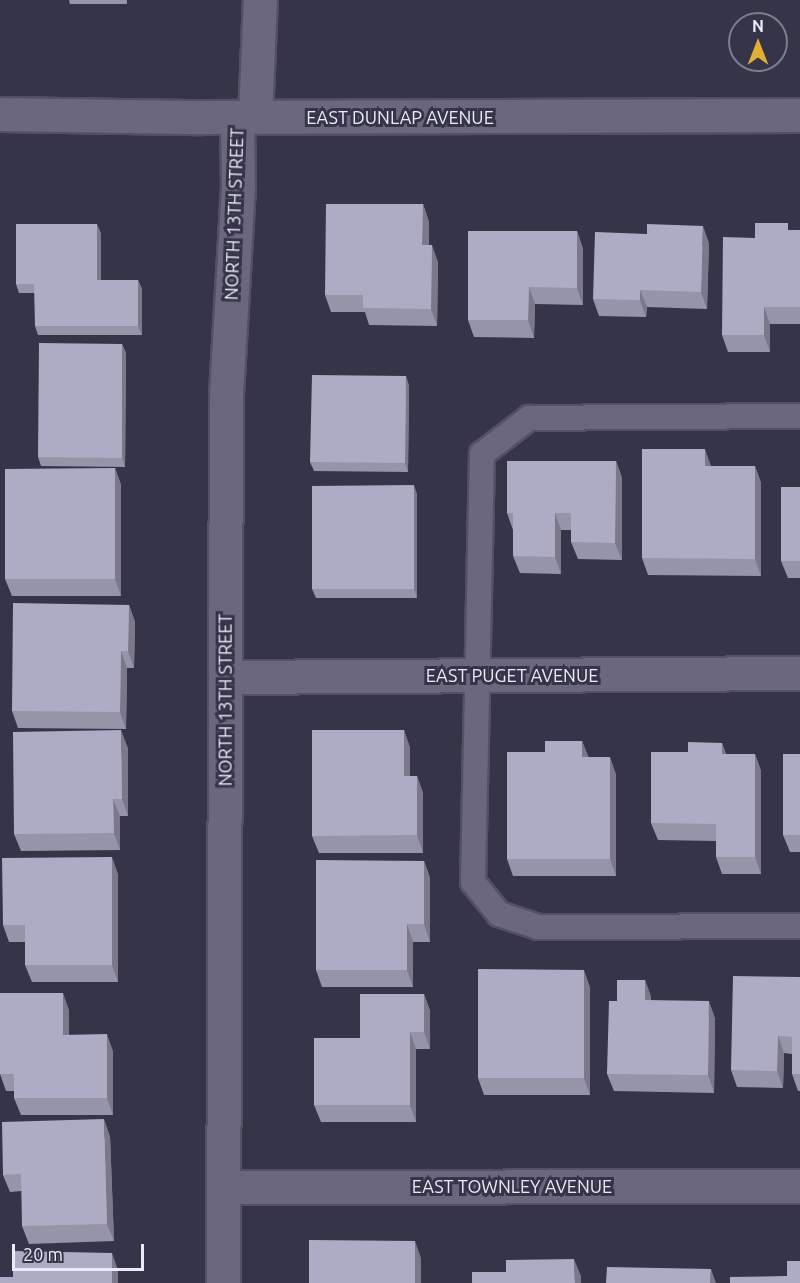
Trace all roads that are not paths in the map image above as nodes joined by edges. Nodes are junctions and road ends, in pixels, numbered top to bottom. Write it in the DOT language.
graph roads {
  1 [pos="260,0"];
  2 [pos="0,114"];
  3 [pos="800,116"];
  4 [pos="246,117"];
  5 [pos="800,416"];
  6 [pos="800,673"];
  7 [pos="476,675"];
  8 [pos="225,677"];
  9 [pos="800,926"];
  10 [pos="800,1186"];
  11 [pos="225,1187"];
  12 [pos="223,1283"];
  1 -- 4 [label="street, NORTH 13TH STREET"];
  2 -- 4 [label="street, EAST DUNLAP AVENUE"];
  3 -- 4 [label="street, EAST DUNLAP AVENUE"];
  4 -- 8 [label="street, NORTH 13TH STREET"];
  5 -- 7 [label="lane"];
  6 -- 7 [label="street, EAST PUGET AVENUE"];
  7 -- 8 [label="street, EAST PUGET AVENUE"];
  7 -- 9 [label="lane"];
  8 -- 11 [label="street, NORTH 13TH STREET"];
  10 -- 11 [label="street, EAST TOWNLEY AVENUE"];
  11 -- 12 [label="street, NORTH 13TH STREET"];
}
